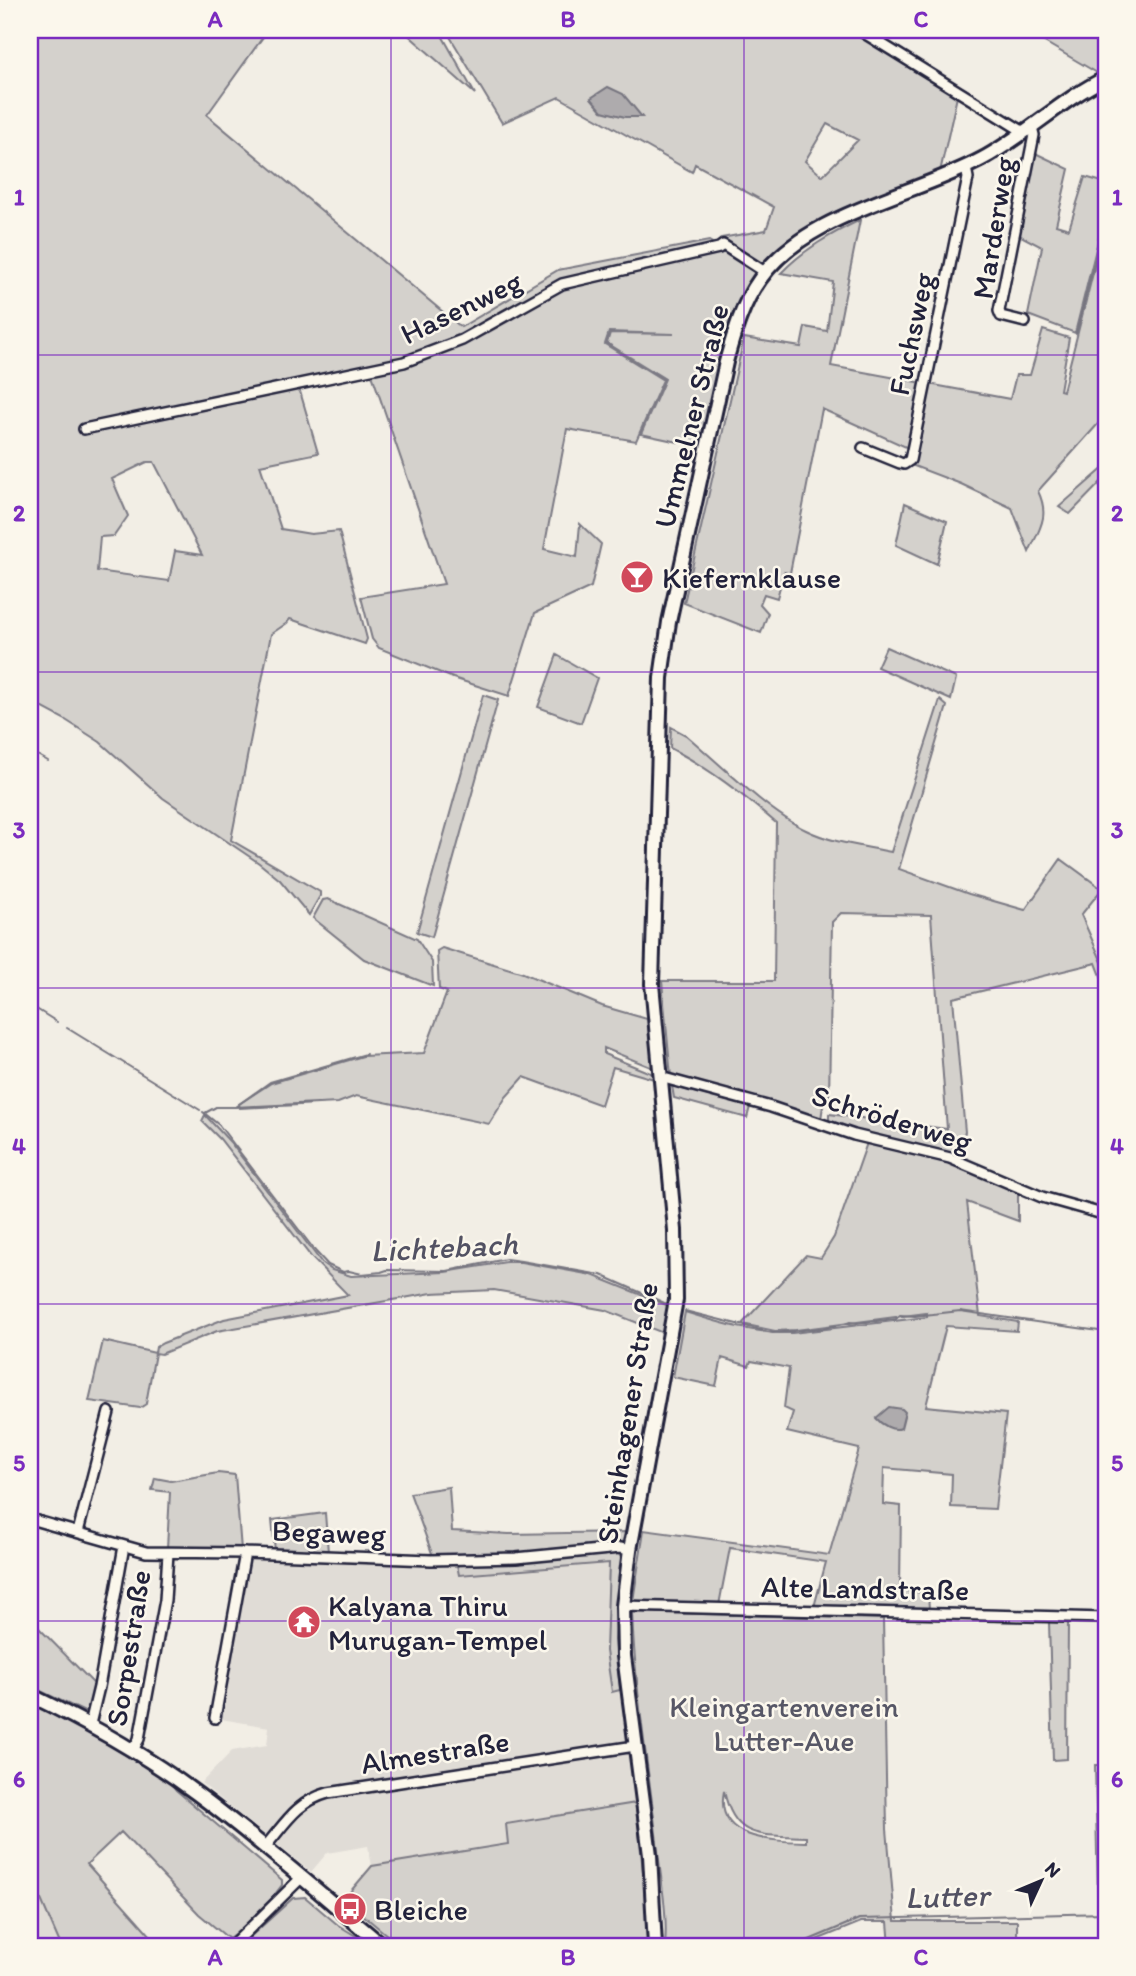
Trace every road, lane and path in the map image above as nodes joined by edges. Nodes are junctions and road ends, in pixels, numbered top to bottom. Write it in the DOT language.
graph roads {
  1 [pos="864,33"];
  2 [pos="1106,78"];
  3 [pos="1028,129"];
  4 [pos="966,168"];
  5 [pos="765,272"];
  6 [pos="1024,322"];
  7 [pos="84,429"];
  8 [pos="863,448"];
  9 [pos="661,719"];
  10 [pos="660,1077"];
  11 [pos="1106,1215"];
  12 [pos="110,1412"];
  13 [pos="30,1519"];
  14 [pos="78,1532"];
  15 [pos="124,1546"];
  16 [pos="630,1550"];
  17 [pos="167,1553"];
  18 [pos="245,1553"];
  19 [pos="623,1606"];
  20 [pos="1106,1618"];
  21 [pos="30,1695"];
  22 [pos="215,1718"];
  23 [pos="90,1724"];
  24 [pos="635,1746"];
  25 [pos="133,1750"];
  26 [pos="265,1847"];
  27 [pos="302,1877"];
  28 [pos="232,1946"];
  29 [pos="383,1946"];
  30 [pos="655,1946"];
  1 -- 3 [label="street"];
  2 -- 3 [label="main road, Ummelner Straße"];
  3 -- 4 [label="main road, Ummelner Straße"];
  3 -- 6 [label="street, Marderweg"];
  4 -- 5 [label="main road, Ummelner Straße"];
  4 -- 8 [label="street, Fuchsweg"];
  5 -- 7 [label="street, Hasenweg"];
  5 -- 9 [label="main road, Ummelner Straße"];
  9 -- 10 [label="main road, Steinhagener Straße"];
  10 -- 11 [label="street, Schröderweg"];
  10 -- 16 [label="main road, Steinhagener Straße"];
  12 -- 14 [label="street"];
  13 -- 14 [label="street, Begaweg"];
  14 -- 15 [label="street, Begaweg"];
  15 -- 17 [label="street, Begaweg"];
  15 -- 23 [label="street"];
  16 -- 18 [label="street, Begaweg"];
  16 -- 19 [label="main road, Steinhagener Straße"];
  17 -- 18 [label="street, Begaweg"];
  17 -- 25 [label="street, Sorpestraße"];
  18 -- 22 [label="street"];
  19 -- 20 [label="street, Alte Landstraße"];
  19 -- 24 [label="main road, Steinhagener Straße"];
  21 -- 23 [label="main road"];
  23 -- 25 [label="main road"];
  24 -- 26 [label="street, Almestraße"];
  24 -- 30 [label="main road, Steinhagener Straße"];
  25 -- 26 [label="main road"];
  26 -- 27 [label="main road"];
  27 -- 28 [label="street"];
  27 -- 29 [label="main road"];
}
